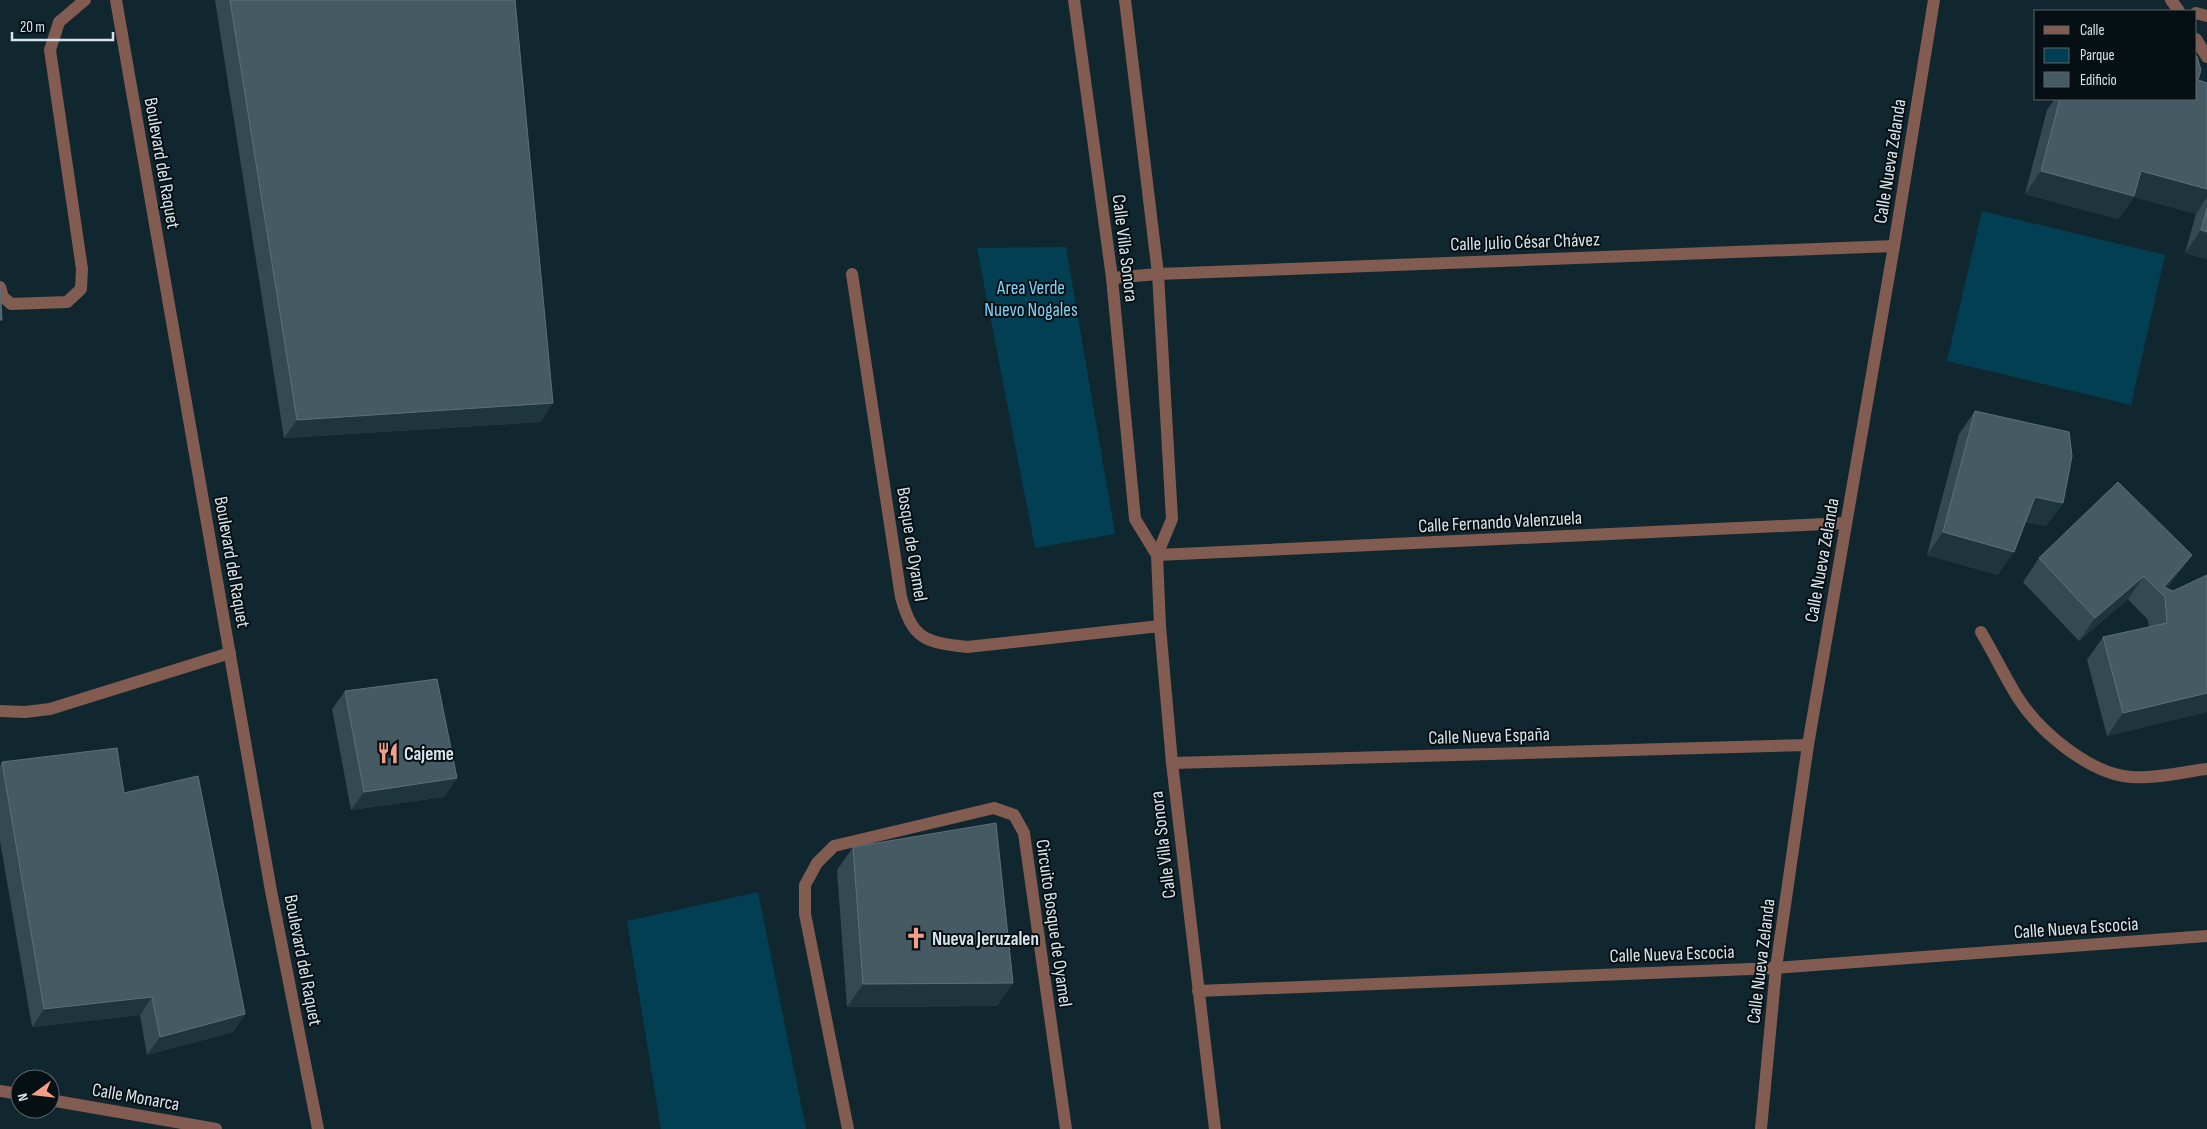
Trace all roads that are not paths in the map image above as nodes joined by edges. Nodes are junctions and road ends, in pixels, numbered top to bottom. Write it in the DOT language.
graph roads {
  1 [pos="84,0"];
  2 [pos="116,0"];
  3 [pos="1074,0"];
  4 [pos="1125,0"];
  5 [pos="1934,0"];
  6 [pos="2197,41"];
  7 [pos="2207,57"];
  8 [pos="1894,246"];
  9 [pos="852,274"];
  10 [pos="1158,274"];
  11 [pos="1112,278"];
  12 [pos="0,287"];
  13 [pos="1846,523"];
  14 [pos="1157,555"];
  15 [pos="1160,626"];
  16 [pos="1981,632"];
  17 [pos="230,654"];
  18 [pos="0,711"];
  19 [pos="1808,745"];
  20 [pos="1172,763"];
  21 [pos="2207,769"];
  22 [pos="2207,936"];
  23 [pos="1776,968"];
  24 [pos="1198,991"];
  25 [pos="60,1102"];
  26 [pos="216,1129"];
  27 [pos="318,1129"];
  28 [pos="848,1129"];
  29 [pos="1066,1129"];
  30 [pos="1215,1129"];
  31 [pos="1761,1129"];
  1 -- 12 [label="street"];
  2 -- 17 [label="street, Boulevard del Raquet"];
  3 -- 11 [label="street, Calle Villa Sonora"];
  4 -- 10 [label="street, Calle Villa Sonora"];
  5 -- 8 [label="street, Calle Nueva Zelanda"];
  6 -- 7 [label="street"];
  8 -- 10 [label="street, Calle Julio César Chávez"];
  8 -- 13 [label="street, Calle Nueva Zelanda"];
  9 -- 15 [label="street, Bosque de Oyamel"];
  10 -- 11 [label="street, Calle Julio César Chávez"];
  10 -- 14 [label="street, Calle Villa Sonora"];
  11 -- 14 [label="street, Calle Villa Sonora"];
  13 -- 14 [label="street, Calle Fernando Valenzuela"];
  13 -- 19 [label="street, Calle Nueva Zelanda"];
  14 -- 15 [label="street, Calle Villa Sonora"];
  15 -- 20 [label="street, Calle Villa Sonora"];
  16 -- 21 [label="street"];
  17 -- 18 [label="street"];
  17 -- 27 [label="street, Boulevard del Raquet"];
  19 -- 20 [label="street, Calle Nueva España"];
  19 -- 23 [label="street, Calle Nueva Zelanda"];
  20 -- 24 [label="street, Calle Villa Sonora"];
  22 -- 23 [label="street, Calle Nueva Escocia"];
  23 -- 24 [label="street, Calle Nueva Escocia"];
  23 -- 31 [label="street, Calle Nueva Zelanda"];
  24 -- 30 [label="street, Calle Villa Sonora"];
  25 -- 26 [label="street, Calle Monarca"];
  28 -- 29 [label="street, Circuito Bosque de Oyamel"];
}
